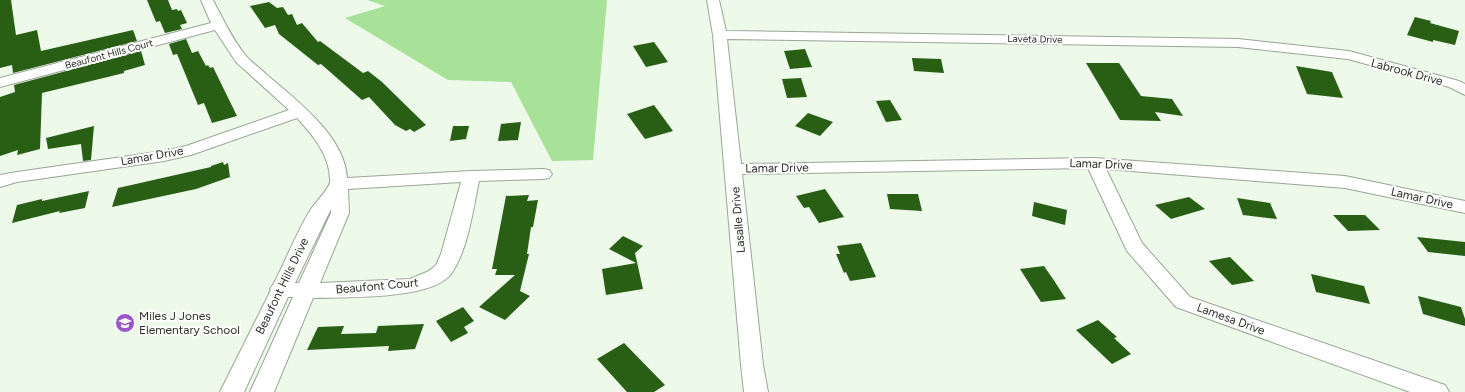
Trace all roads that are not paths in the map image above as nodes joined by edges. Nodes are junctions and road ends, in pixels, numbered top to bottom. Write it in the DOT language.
graph roads {
  1 [pos="713,0"];
  2 [pos="209,4"];
  3 [pos="219,25"];
  4 [pos="720,35"];
  5 [pos="1349,55"];
  6 [pos="0,83"];
  7 [pos="1465,90"];
  8 [pos="300,112"];
  9 [pos="1094,162"];
  10 [pos="733,169"];
  11 [pos="543,174"];
  12 [pos="471,176"];
  13 [pos="0,181"];
  14 [pos="339,184"];
  15 [pos="1465,207"];
  16 [pos="280,289"];
  17 [pos="306,291"];
  18 [pos="232,392"];
  19 [pos="262,392"];
  20 [pos="756,392"];
  21 [pos="1437,392"];
  1 -- 4 [label="street, Lasalle Drive"];
  2 -- 3 [label="street, Beaufont Hills Drive"];
  3 -- 6 [label="street, Beaufont Hills Court"];
  3 -- 8 [label="street, Beaufont Hills Drive"];
  4 -- 5 [label="street, Laveta Drive"];
  4 -- 10 [label="street, Lasalle Drive"];
  5 -- 7 [label="street, Labrook Drive"];
  8 -- 13 [label="street, Lamar Drive"];
  8 -- 14 [label="street, Beaufont Hills Drive"];
  9 -- 10 [label="street, Lamar Drive"];
  9 -- 15 [label="street, Lamar Drive"];
  9 -- 21 [label="street, Lamesa Drive"];
  10 -- 20 [label="street, Lasalle Drive"];
  11 -- 12 [label="street"];
  12 -- 14 [label="street"];
  12 -- 17 [label="street, Beaufont Court"];
  14 -- 16 [label="street, Beaufont Hills Drive"];
  14 -- 17 [label="street, Beaufont Hills Drive"];
  16 -- 17 [label="street, Beaufont Court"];
  16 -- 18 [label="street, Beaufont Hills Drive"];
  17 -- 19 [label="street, Beaufont Hills Drive"];
}
